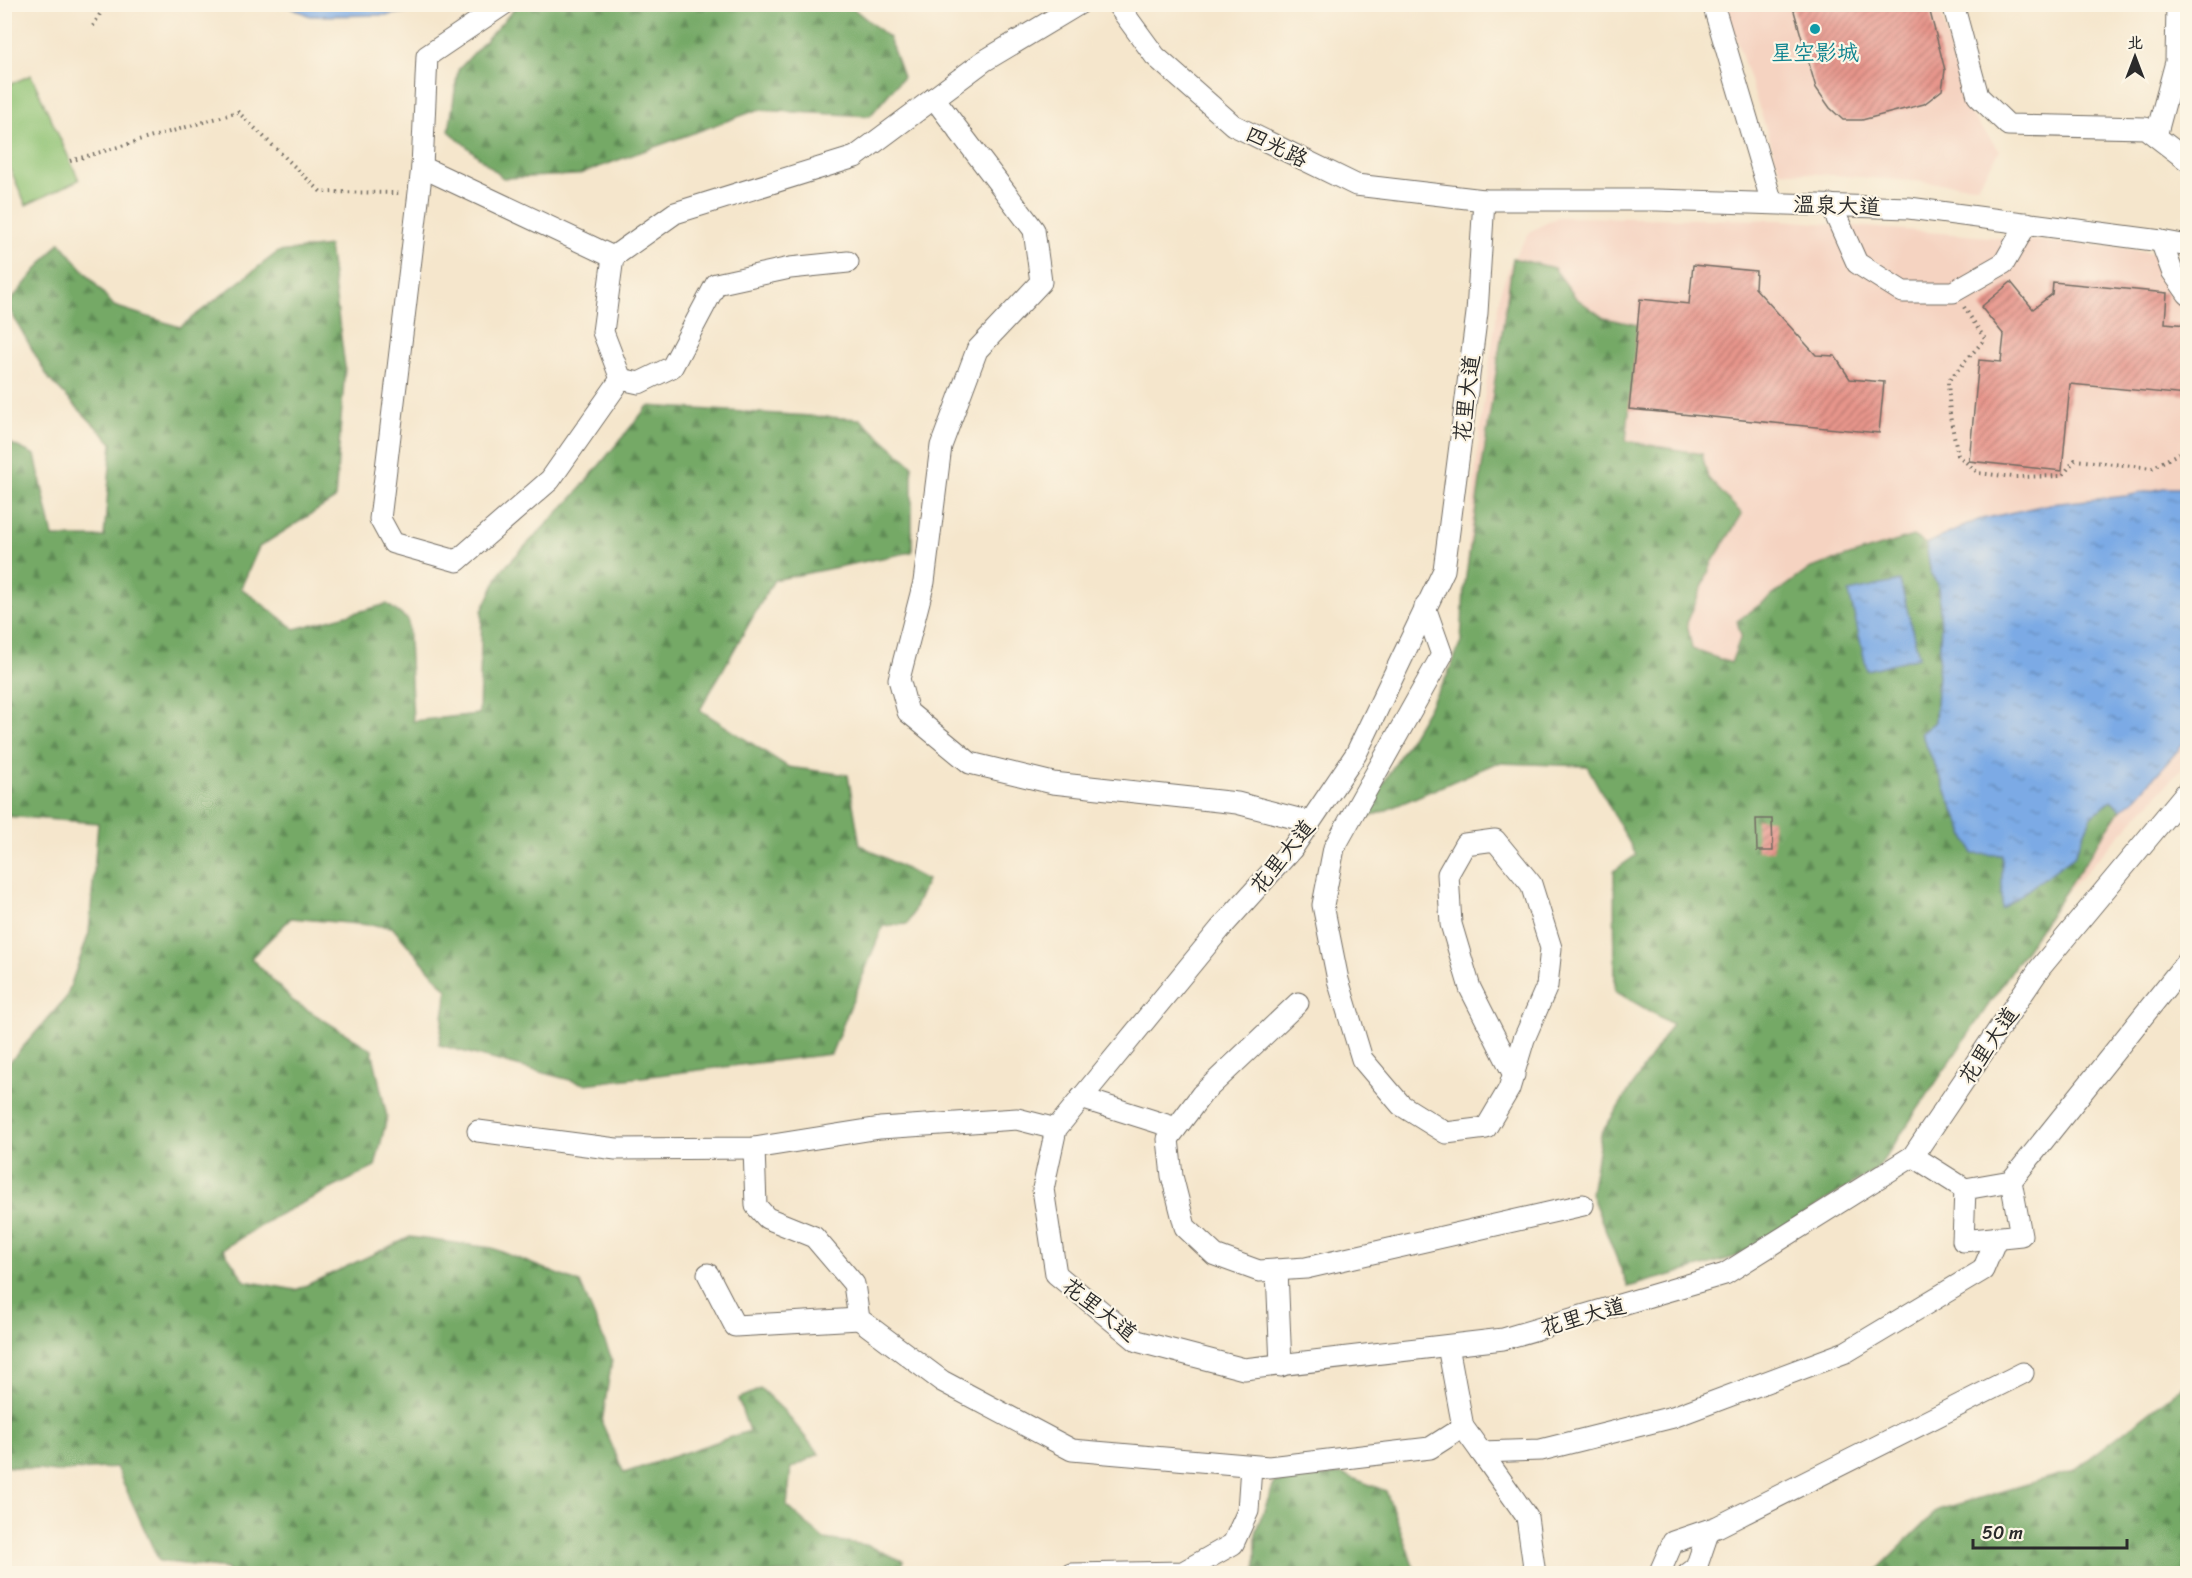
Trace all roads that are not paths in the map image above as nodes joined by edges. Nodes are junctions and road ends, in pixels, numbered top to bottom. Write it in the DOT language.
graph roads {
  1 [pos="504,4"];
  2 [pos="1079,4"];
  3 [pos="1117,4"];
  4 [pos="1713,4"];
  5 [pos="1953,4"];
  6 [pos="2177,4"];
  7 [pos="934,98"];
  8 [pos="2156,136"];
  9 [pos="2187,161"];
  10 [pos="422,167"];
  11 [pos="1484,200"];
  12 [pos="1772,204"];
  13 [pos="1831,205"];
  14 [pos="2027,223"];
  15 [pos="2162,241"];
  16 [pos="2187,246"];
  17 [pos="613,257"];
  18 [pos="848,262"];
  19 [pos="2187,294"];
  20 [pos="621,379"];
  21 [pos="1425,607"];
  22 [pos="2187,790"];
  23 [pos="1310,822"];
  24 [pos="2187,960"];
  25 [pos="1298,1004"];
  26 [pos="1514,1075"];
  27 [pos="1081,1098"];
  28 [pos="1056,1128"];
  29 [pos="1176,1128"];
  30 [pos="478,1131"];
  31 [pos="754,1148"];
  32 [pos="1913,1156"];
  33 [pos="2011,1181"];
  34 [pos="1965,1189"];
  35 [pos="1583,1205"];
  36 [pos="1996,1237"];
  37 [pos="1277,1270"];
  38 [pos="708,1274"];
  39 [pos="859,1319"];
  40 [pos="1448,1346"];
  41 [pos="1281,1365"];
  42 [pos="2023,1373"];
  43 [pos="1463,1427"];
  44 [pos="1481,1452"];
  45 [pos="1251,1466"];
  46 [pos="1709,1530"];
  47 [pos="1107,1573"];
  48 [pos="1071,1574"];
  49 [pos="1535,1574"];
  50 [pos="1659,1574"];
  51 [pos="1688,1574"];
  1 -- 10 [label="street"];
  2 -- 7 [label="street"];
  3 -- 11 [label="street, 四光路"];
  4 -- 12 [label="street"];
  5 -- 8 [label="street"];
  6 -- 8 [label="street"];
  7 -- 17 [label="street"];
  7 -- 23 [label="street"];
  8 -- 9 [label="street"];
  10 -- 17 [label="street"];
  10 -- 20 [label="street"];
  11 -- 12 [label="street, 温泉大道"];
  11 -- 21 [label="street, 花里大道"];
  12 -- 13 [label="street, 温泉大道"];
  13 -- 14 [label="street, 温泉大道"];
  13 -- 14 [label="street"];
  14 -- 15 [label="street, 温泉大道"];
  15 -- 16 [label="street, 温泉大道"];
  15 -- 19 [label="street"];
  17 -- 20 [label="street"];
  18 -- 20 [label="street"];
  21 -- 23 [label="street, 花里大道"];
  21 -- 26 [label="street"];
  22 -- 32 [label="street, 花里大道"];
  23 -- 27 [label="street, 花里大道"];
  24 -- 33 [label="street"];
  25 -- 29 [label="street"];
  26 -- 26 [label="street"];
  27 -- 28 [label="street, 花里大道"];
  27 -- 29 [label="street"];
  28 -- 31 [label="street"];
  28 -- 41 [label="street, 花里大道"];
  29 -- 37 [label="street"];
  30 -- 31 [label="street"];
  31 -- 39 [label="street"];
  32 -- 34 [label="street"];
  32 -- 40 [label="street, 花里大道"];
  33 -- 34 [label="street"];
  33 -- 36 [label="street"];
  34 -- 36 [label="street"];
  35 -- 37 [label="street"];
  36 -- 44 [label="street"];
  37 -- 41 [label="street"];
  38 -- 39 [label="street"];
  39 -- 45 [label="street"];
  40 -- 41 [label="street, 花里大道"];
  40 -- 43 [label="street"];
  42 -- 46 [label="street"];
  43 -- 44 [label="street"];
  43 -- 45 [label="street"];
  44 -- 49 [label="street"];
  45 -- 47 [label="street"];
  46 -- 50 [label="street"];
  46 -- 51 [label="street"];
  47 -- 48 [label="street"];
}
